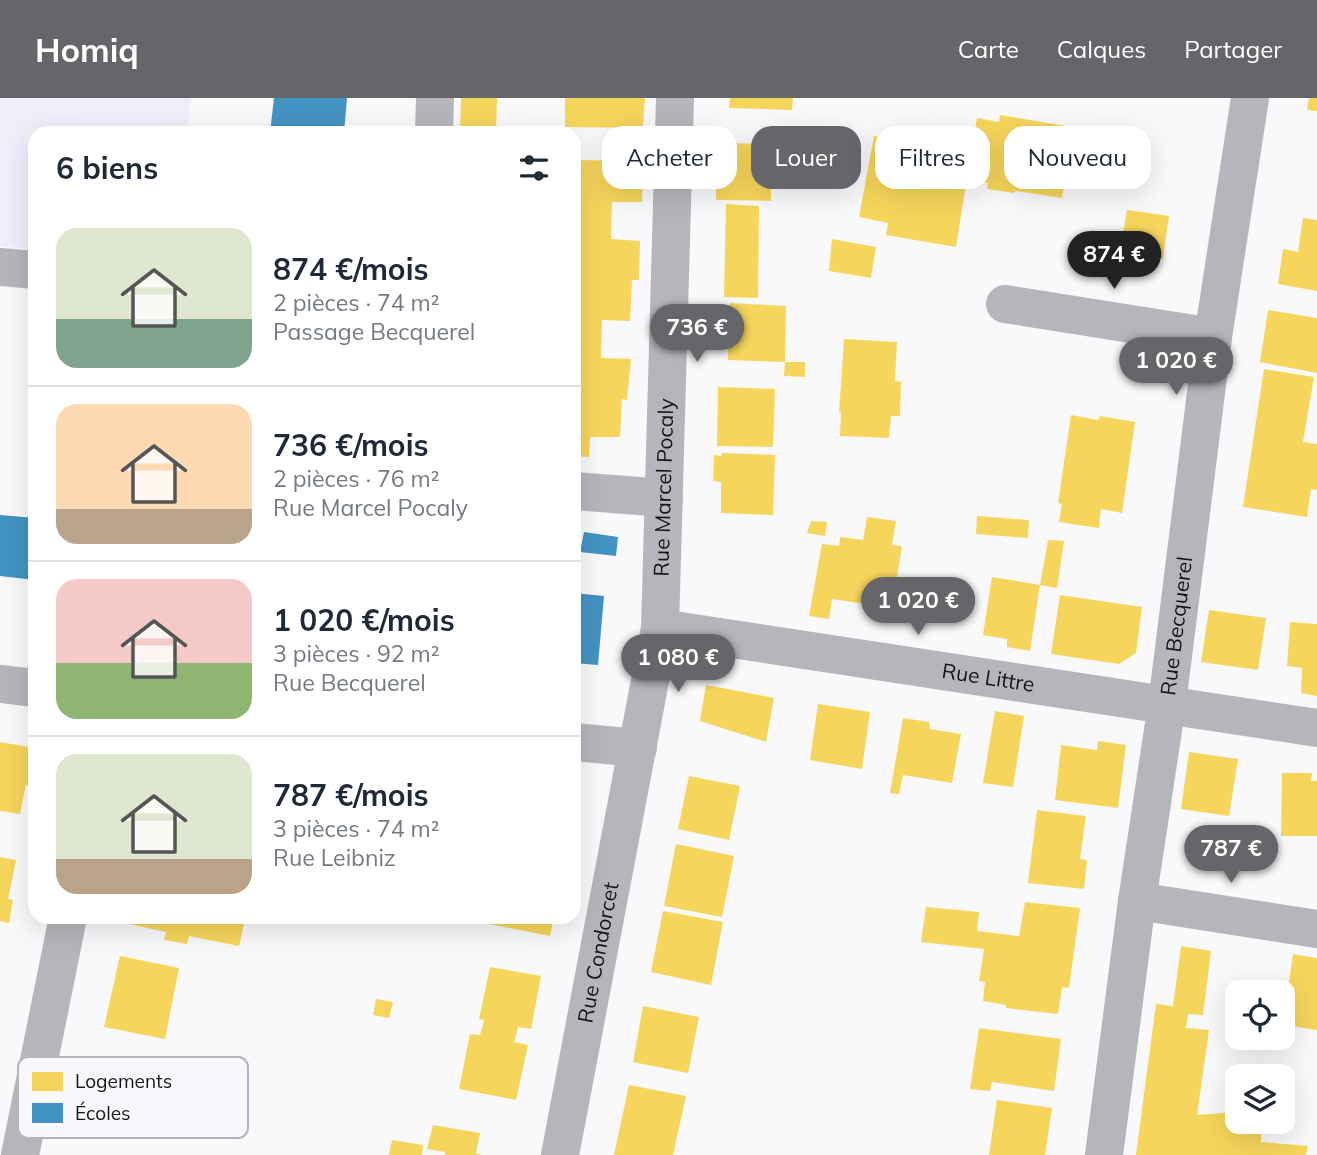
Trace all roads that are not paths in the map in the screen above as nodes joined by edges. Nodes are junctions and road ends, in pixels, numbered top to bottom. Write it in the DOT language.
graph roads {
  1 [pos="435,98"];
  2 [pos="675,98"];
  3 [pos="1250,98"];
  4 [pos="434,126"];
  5 [pos="0,267"];
  6 [pos="28,269"];
  7 [pos="1005,303"];
  8 [pos="1213,337"];
  9 [pos="581,492"];
  10 [pos="663,498"];
  11 [pos="660,628"];
  12 [pos="0,684"];
  13 [pos="28,687"];
  14 [pos="1167,704"];
  15 [pos="1317,728"];
  16 [pos="581,743"];
  17 [pos="638,748"];
  18 [pos="1136,901"];
  19 [pos="67,924"];
  20 [pos="1317,929"];
  21 [pos="40,1057"];
  22 [pos="560,1155"];
  23 [pos="1104,1155"];
  1 -- 4 [label="street"];
  2 -- 10 [label="street, Rue Marcel Pocaly"];
  3 -- 8 [label="street, Rue Becquerel"];
  5 -- 6 [label="street"];
  7 -- 8 [label="street"];
  8 -- 14 [label="street, Rue Becquerel"];
  9 -- 10 [label="street"];
  10 -- 11 [label="street, Rue Marcel Pocaly"];
  11 -- 14 [label="street, Rue Littre"];
  11 -- 17 [label="street, Rue Marcel Pocaly"];
  12 -- 13 [label="street"];
  14 -- 15 [label="street, Rue Littre"];
  14 -- 18 [label="street, Rue Becquerel"];
  16 -- 17 [label="street"];
  17 -- 22 [label="street, Rue Condorcet"];
  18 -- 20 [label="street"];
  18 -- 23 [label="street, Rue Becquerel"];
  19 -- 21 [label="street"];
}
